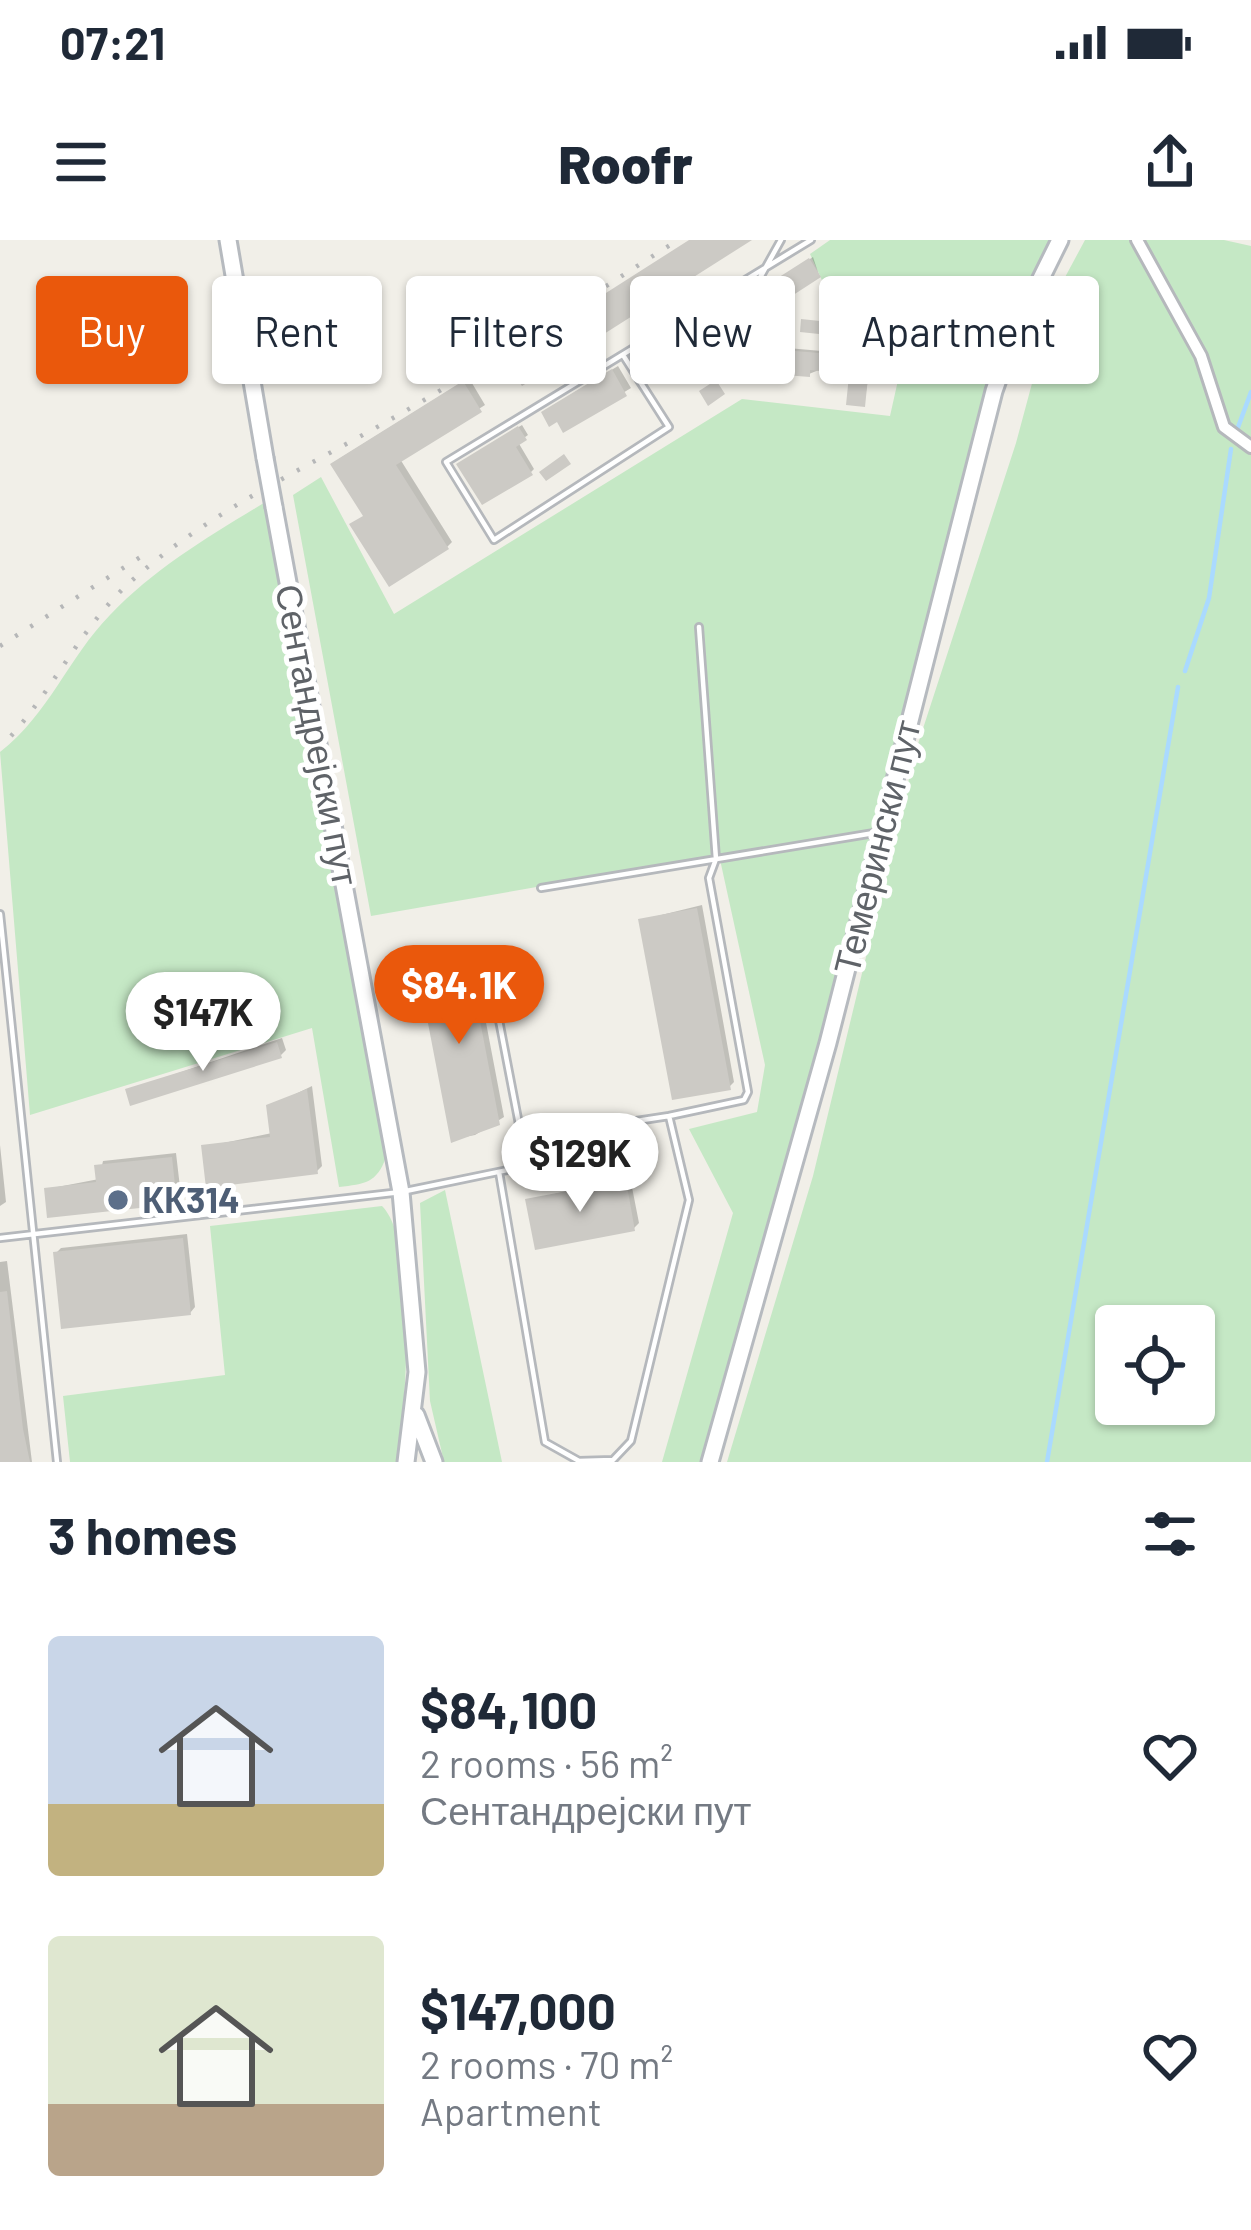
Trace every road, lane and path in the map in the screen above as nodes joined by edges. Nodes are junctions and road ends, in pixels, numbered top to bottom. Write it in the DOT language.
graph roads {
  1 [pos="228,240"];
  2 [pos="781,240"];
  3 [pos="811,240"];
  4 [pos="1060,240"];
  5 [pos="1137,240"];
  6 [pos="763,269"];
  7 [pos="759,276"];
  8 [pos="623,355"];
  9 [pos="1251,447"];
  10 [pos="699,627"];
  11 [pos="880,832"];
  12 [pos="716,859"];
  13 [pos="541,888"];
  14 [pos="0,914"];
  15 [pos="489,968"];
  16 [pos="669,1117"];
  17 [pos="527,1166"];
  18 [pos="499,1172"];
  19 [pos="401,1192"];
  20 [pos="32,1234"];
  21 [pos="0,1238"];
  22 [pos="414,1412"];
  23 [pos="57,1462"];
  24 [pos="406,1462"];
  25 [pos="434,1462"];
  26 [pos="710,1462"];
  1 -- 19 [label="main road, Сентандрејски пут, bridge"];
  2 -- 6 [label="lane"];
  3 -- 6 [label="lane"];
  4 -- 11 [label="main road, Темерински пут"];
  5 -- 9 [label="street"];
  6 -- 7 [label="lane"];
  6 -- 8 [label="lane"];
  8 -- 8 [label="lane"];
  10 -- 12 [label="lane"];
  11 -- 12 [label="lane"];
  11 -- 26 [label="main road, Темерински пут"];
  12 -- 13 [label="lane"];
  12 -- 16 [label="lane"];
  14 -- 20 [label="lane"];
  15 -- 17 [label="lane"];
  16 -- 17 [label="lane"];
  16 -- 18 [label="lane"];
  17 -- 18 [label="lane"];
  18 -- 19 [label="lane"];
  19 -- 20 [label="lane"];
  19 -- 22 [label="main road, Сентандрејски пут"];
  20 -- 21 [label="lane"];
  20 -- 23 [label="lane"];
  22 -- 24 [label="main road, Сентандрејски пут"];
  22 -- 25 [label="main road"];
}
